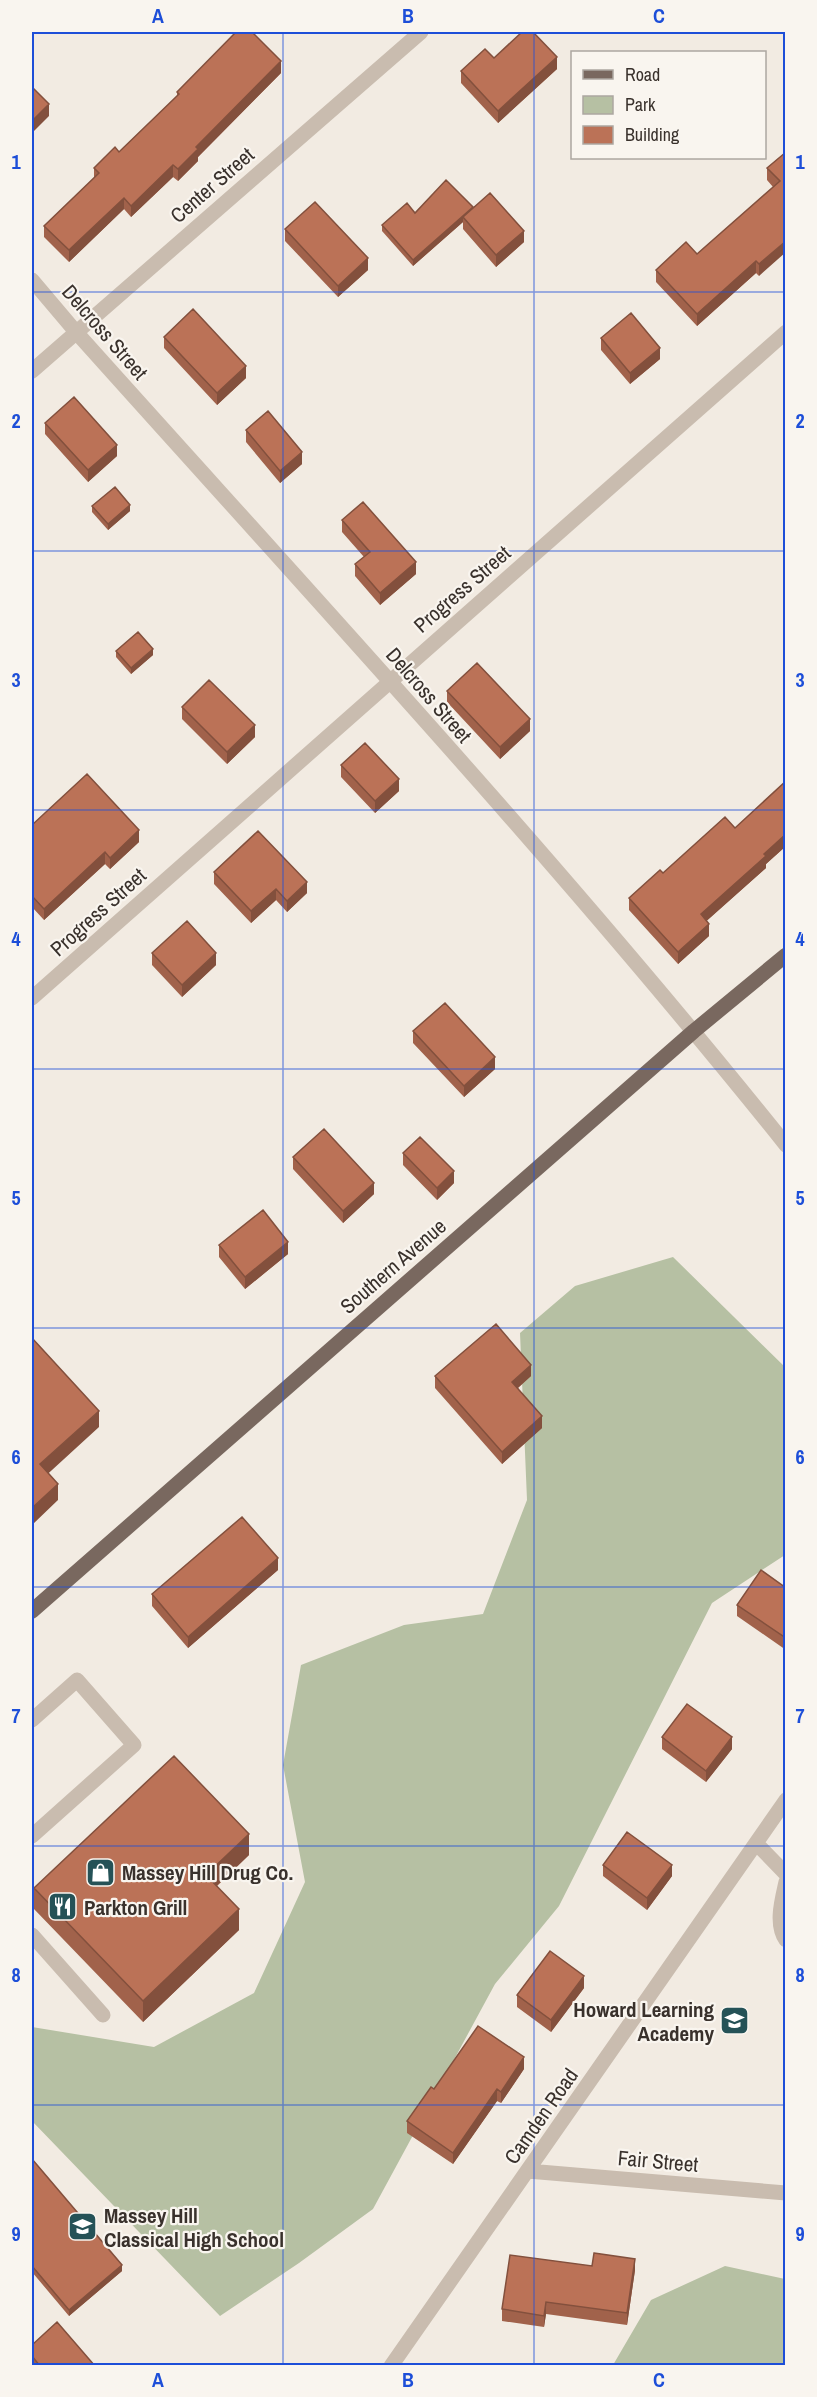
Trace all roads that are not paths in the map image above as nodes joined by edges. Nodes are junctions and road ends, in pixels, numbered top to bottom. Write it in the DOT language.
graph roads {
  1 [pos="421,32"];
  2 [pos="32,280"];
  3 [pos="76,332"];
  4 [pos="786,332"];
  5 [pos="32,371"];
  6 [pos="389,681"];
  7 [pos="786,955"];
  8 [pos="32,998"];
  9 [pos="694,1031"];
  10 [pos="786,1145"];
  11 [pos="32,1611"];
  12 [pos="32,1720"];
  13 [pos="786,1800"];
  14 [pos="32,1836"];
  15 [pos="756,1843"];
  16 [pos="786,1874"];
  17 [pos="786,1882"];
  18 [pos="32,1935"];
  19 [pos="786,1940"];
  20 [pos="103,2015"];
  21 [pos="528,2171"];
  22 [pos="786,2193"];
  23 [pos="391,2366"];
  1 -- 3 [label="street, Center Street"];
  2 -- 3 [label="street, Delcross Street"];
  3 -- 5 [label="street, Center Street"];
  3 -- 6 [label="street, Delcross Street"];
  4 -- 6 [label="street, Progress Street"];
  6 -- 8 [label="street, Progress Street"];
  6 -- 9 [label="street, Delcross Street"];
  7 -- 9 [label="main road, Southern Avenue"];
  9 -- 10 [label="street, Delcross Street"];
  9 -- 11 [label="main road, Southern Avenue"];
  12 -- 14 [label="street"];
  13 -- 15 [label="street, Camden Road"];
  15 -- 16 [label="street"];
  15 -- 21 [label="street, Camden Road"];
  17 -- 19 [label="street"];
  18 -- 20 [label="street"];
  21 -- 22 [label="street, Fair Street"];
  21 -- 23 [label="street, Camden Road"];
}
